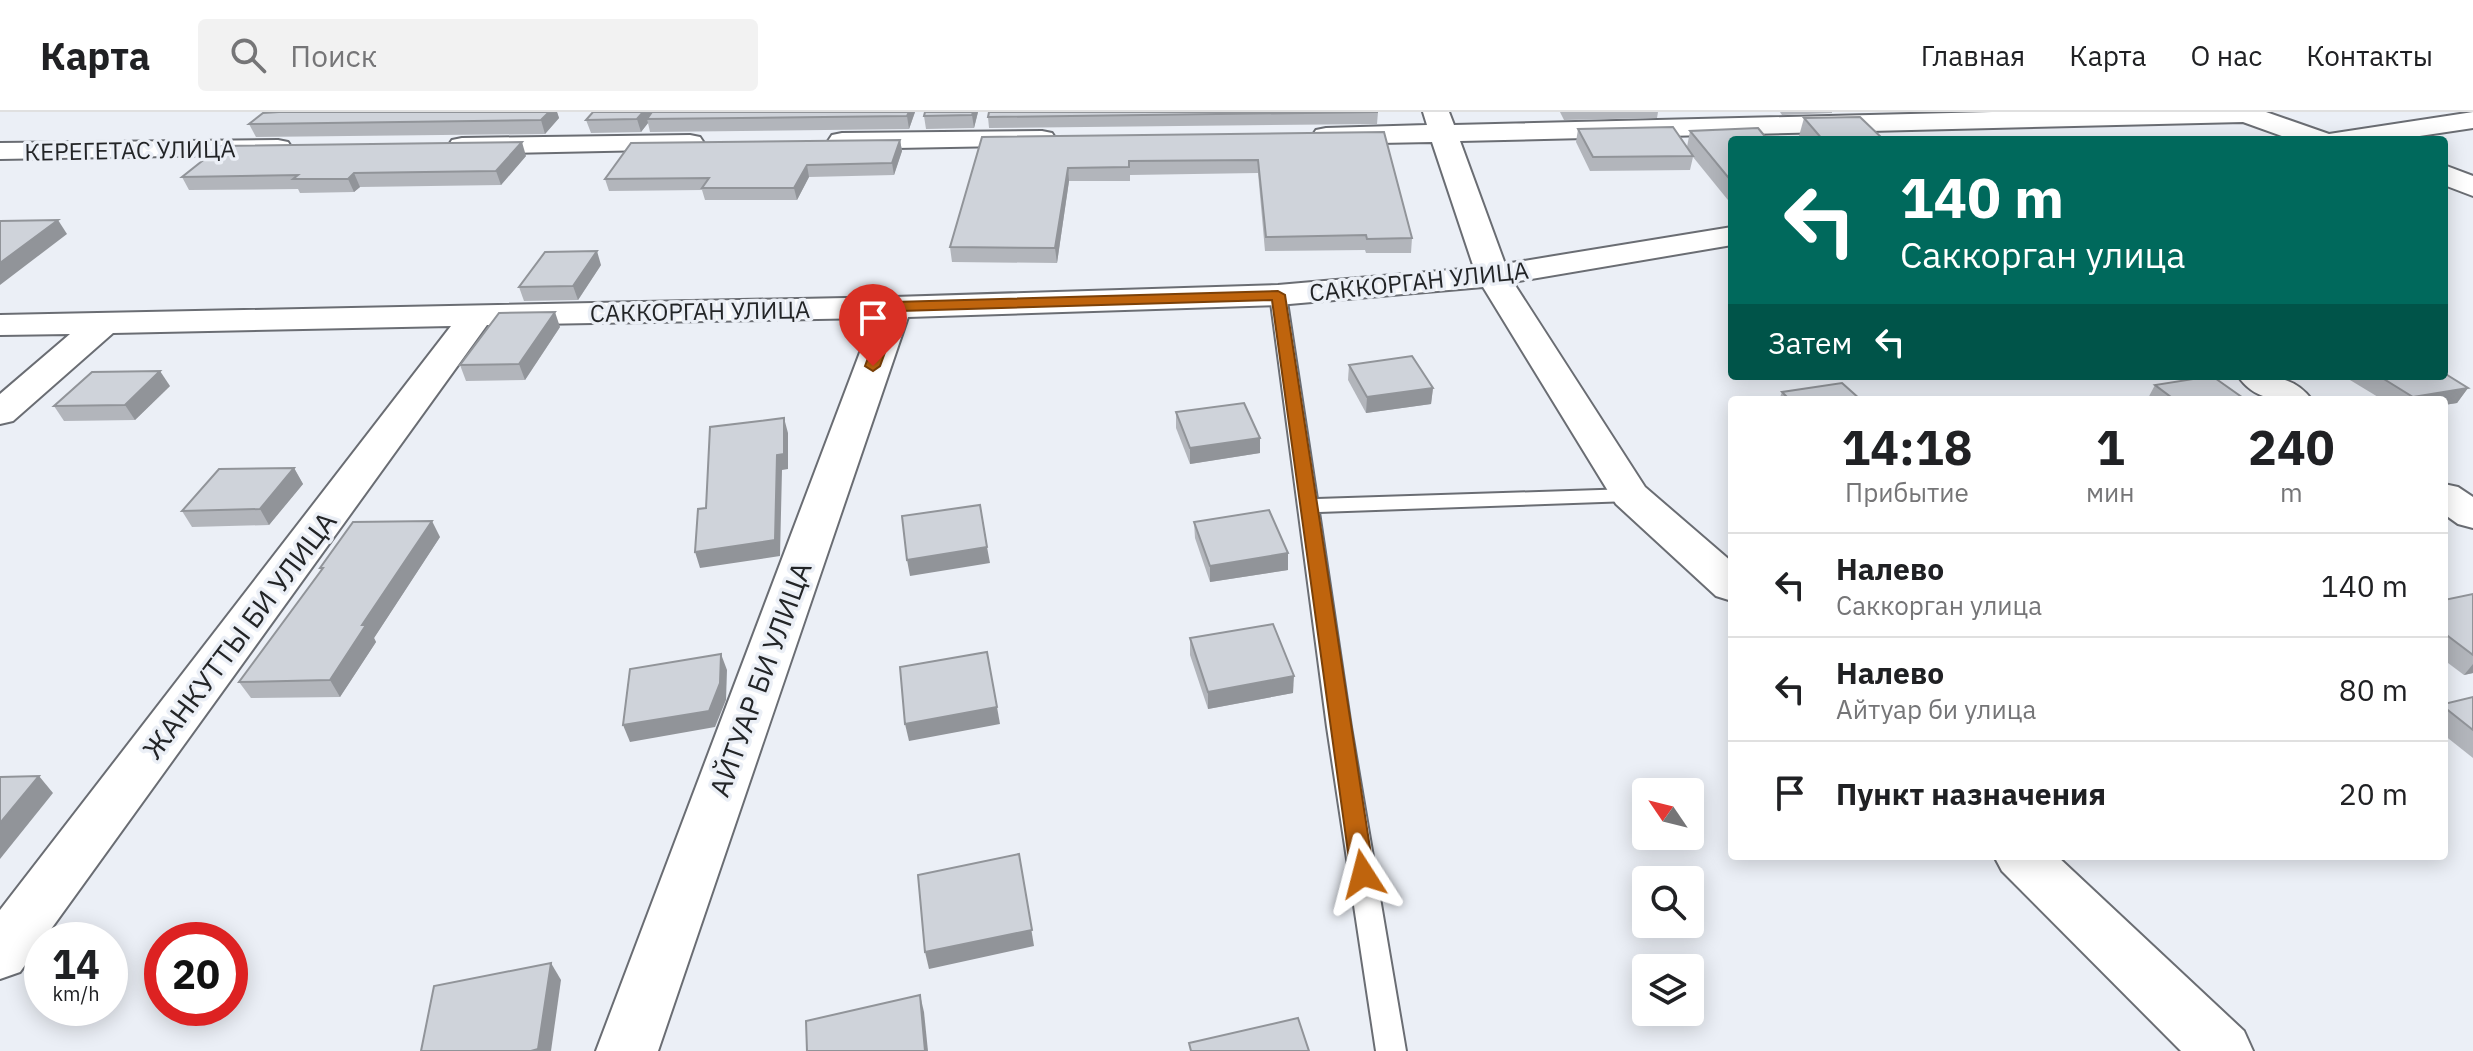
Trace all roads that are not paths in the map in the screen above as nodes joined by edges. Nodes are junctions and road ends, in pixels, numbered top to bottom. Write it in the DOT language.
graph roads {
  1 [pos="2473,120"];
  2 [pos="1441,123"];
  3 [pos="1303,136"];
  4 [pos="2308,136"];
  5 [pos="2372,136"];
  6 [pos="1064,139"];
  7 [pos="810,142"];
  8 [pos="715,143"];
  9 [pos="429,146"];
  10 [pos="302,148"];
  11 [pos="0,151"];
  12 [pos="2448,176"];
  13 [pos="2473,187"];
  14 [pos="1728,237"];
  15 [pos="1493,276"];
  16 [pos="1278,295"];
  17 [pos="894,307"];
  18 [pos="477,315"];
  19 [pos="104,323"];
  20 [pos="0,325"];
  21 [pos="2262,380"];
  22 [pos="2287,396"];
  23 [pos="0,413"];
  24 [pos="1630,495"];
  25 [pos="2448,499"];
  26 [pos="1310,506"];
  27 [pos="2473,515"];
  28 [pos="1728,582"];
  29 [pos="2025,860"];
  30 [pos="0,954"];
  31 [pos="627,1051"];
  32 [pos="1391,1051"];
  33 [pos="2222,1051"];
  1 -- 5 [label="street"];
  2 -- 3 [label="street"];
  2 -- 4 [label="street"];
  2 -- 15 [label="street"];
  6 -- 7 [label="street"];
  8 -- 9 [label="street"];
  10 -- 11 [label="street, КЕРЕГЕТАС УЛИЦА"];
  12 -- 13 [label="street"];
  14 -- 15 [label="street, САККОРГАН УЛИЦА"];
  15 -- 16 [label="street, САККОРГАН УЛИЦА"];
  15 -- 24 [label="street"];
  16 -- 17 [label="street, САККОРГАН УЛИЦА"];
  16 -- 26 [label="lane"];
  17 -- 18 [label="street, САККОРГАН УЛИЦА"];
  17 -- 31 [label="street, АЙТУАР БИ УЛИЦА"];
  18 -- 19 [label="street, САККОРГАН УЛИЦА"];
  18 -- 30 [label="street, ЖАНКУТТЫ БИ УЛИЦА"];
  19 -- 20 [label="street, САККОРГАН УЛИЦА"];
  19 -- 23 [label="street"];
  21 -- 22 [label="street"];
  24 -- 26 [label="lane"];
  24 -- 28 [label="street"];
  25 -- 27 [label="street"];
  26 -- 32 [label="lane"];
  29 -- 33 [label="street"];
}
